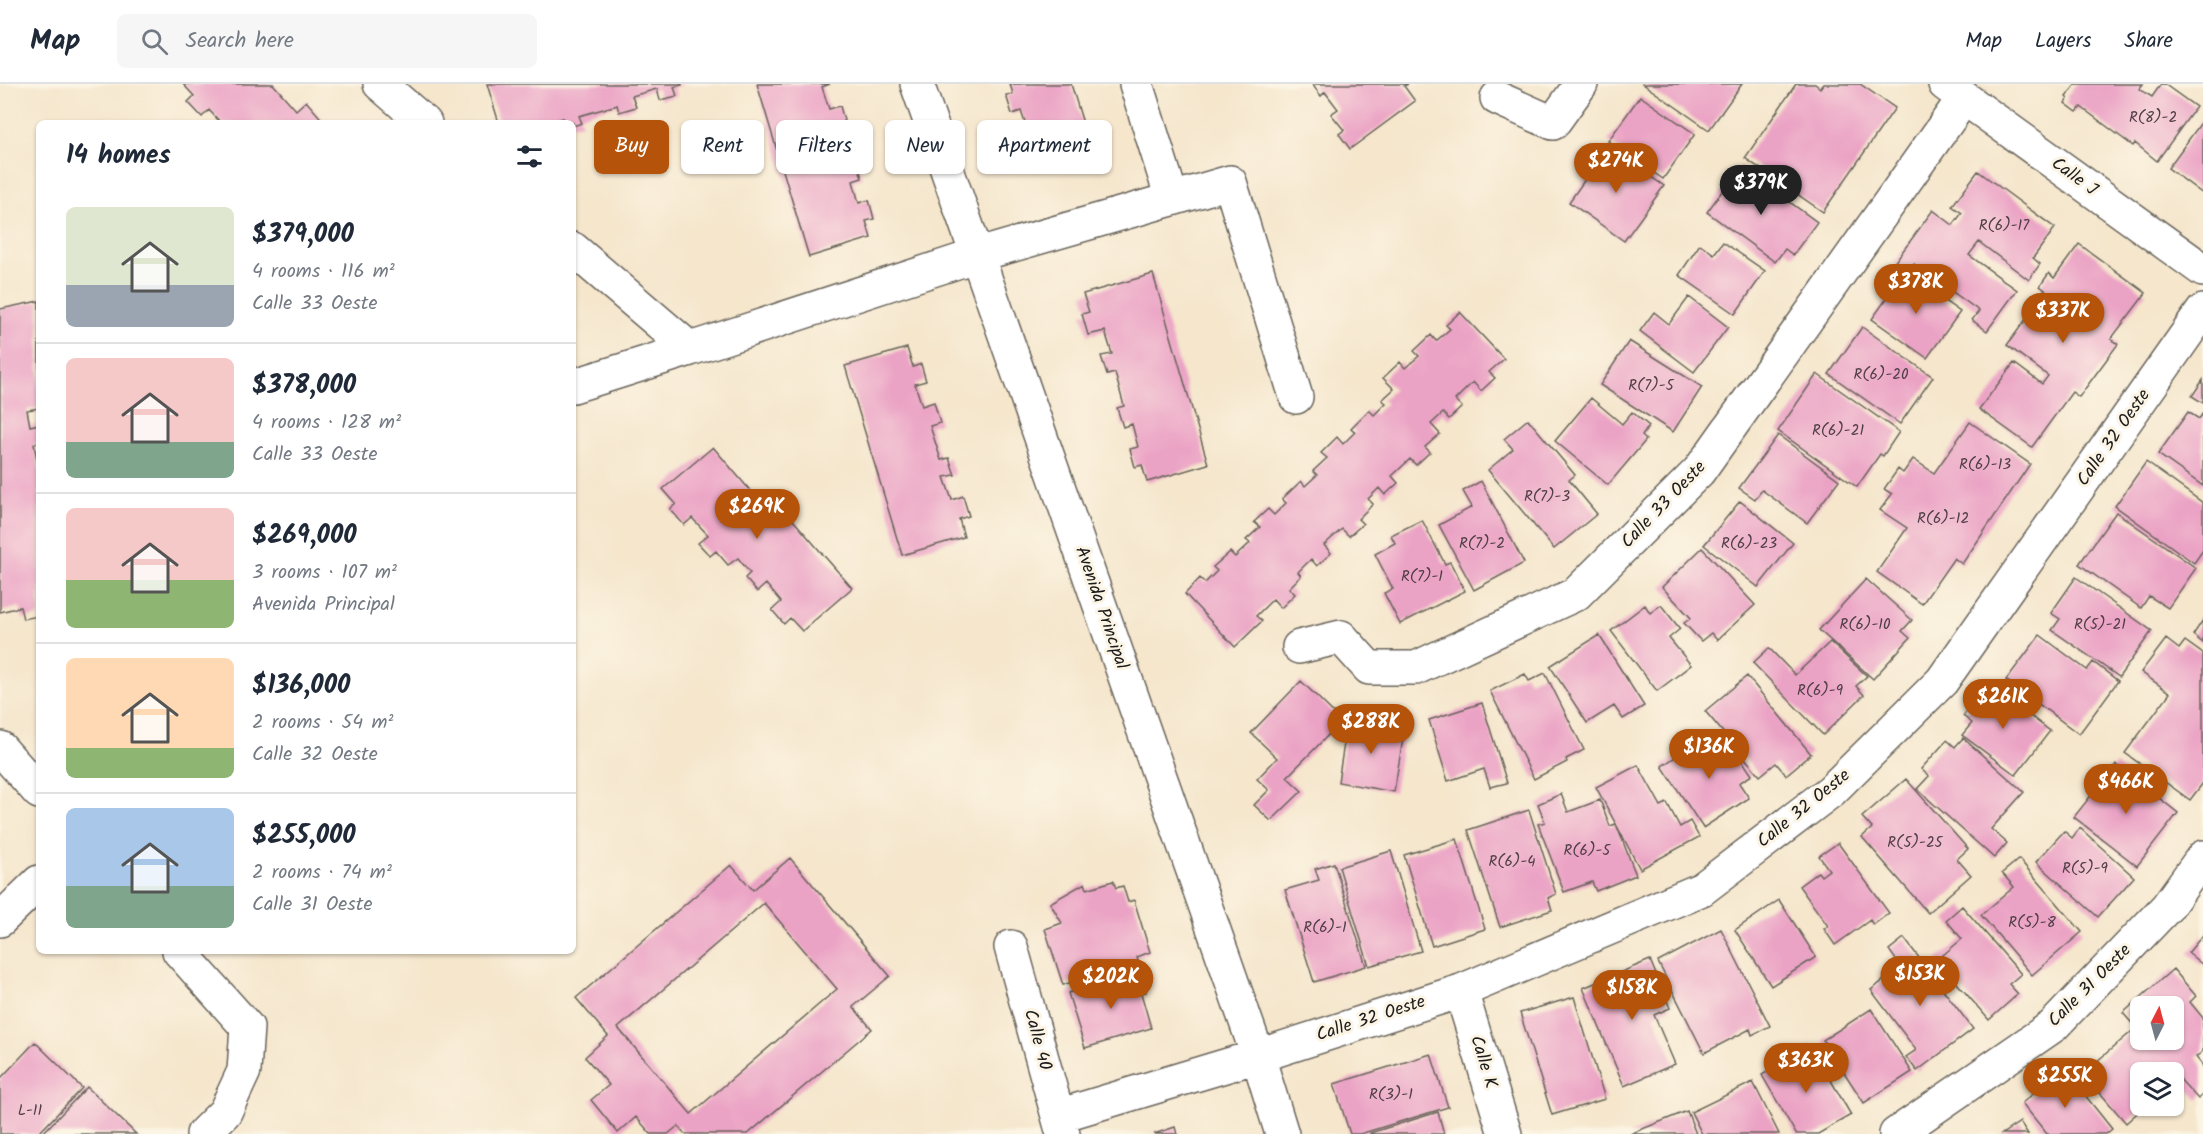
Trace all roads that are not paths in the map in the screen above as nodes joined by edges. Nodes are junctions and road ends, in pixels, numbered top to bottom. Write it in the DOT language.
graph roads {
  1 [pos="380,84"];
  2 [pos="917,84"];
  3 [pos="1136,84"];
  4 [pos="1581,84"];
  5 [pos="1954,91"];
  6 [pos="1497,98"];
  7 [pos="422,120"];
  8 [pos="1172,199"];
  9 [pos="576,252"];
  10 [pos="978,255"];
  11 [pos="2203,270"];
  12 [pos="2203,311"];
  13 [pos="690,349"];
  14 [pos="576,385"];
  15 [pos="1296,397"];
  16 [pos="1299,647"];
  17 [pos="0,748"];
  18 [pos="36,789"];
  19 [pos="2203,857"];
  20 [pos="36,885"];
  21 [pos="0,920"];
  22 [pos="1011,947"];
  23 [pos="183,954"];
  24 [pos="1461,991"];
  25 [pos="1258,1056"];
  26 [pos="1060,1125"];
  27 [pos="203,1134"];
  28 [pos="1282,1134"];
  29 [pos="1505,1134"];
  30 [pos="1896,1134"];
  1 -- 7 [label="street"];
  2 -- 10 [label="street, Avenida Principal"];
  3 -- 8 [label="street"];
  4 -- 6 [label="street"];
  5 -- 11 [label="street, Calle J"];
  5 -- 16 [label="street, Calle 33 Oeste"];
  8 -- 10 [label="street"];
  8 -- 15 [label="street"];
  9 -- 13 [label="street"];
  10 -- 13 [label="street"];
  10 -- 25 [label="street, Avenida Principal"];
  12 -- 24 [label="street, Calle 32 Oeste"];
  13 -- 14 [label="street"];
  17 -- 18 [label="street"];
  19 -- 30 [label="street, Calle 31 Oeste"];
  20 -- 21 [label="street"];
  22 -- 26 [label="street, Calle 40"];
  23 -- 27 [label="street"];
  24 -- 25 [label="street, Calle 32 Oeste"];
  24 -- 29 [label="street, Calle K"];
  25 -- 26 [label="street, Calle 32 Oeste"];
  25 -- 28 [label="street, Avenida Principal"];
}
